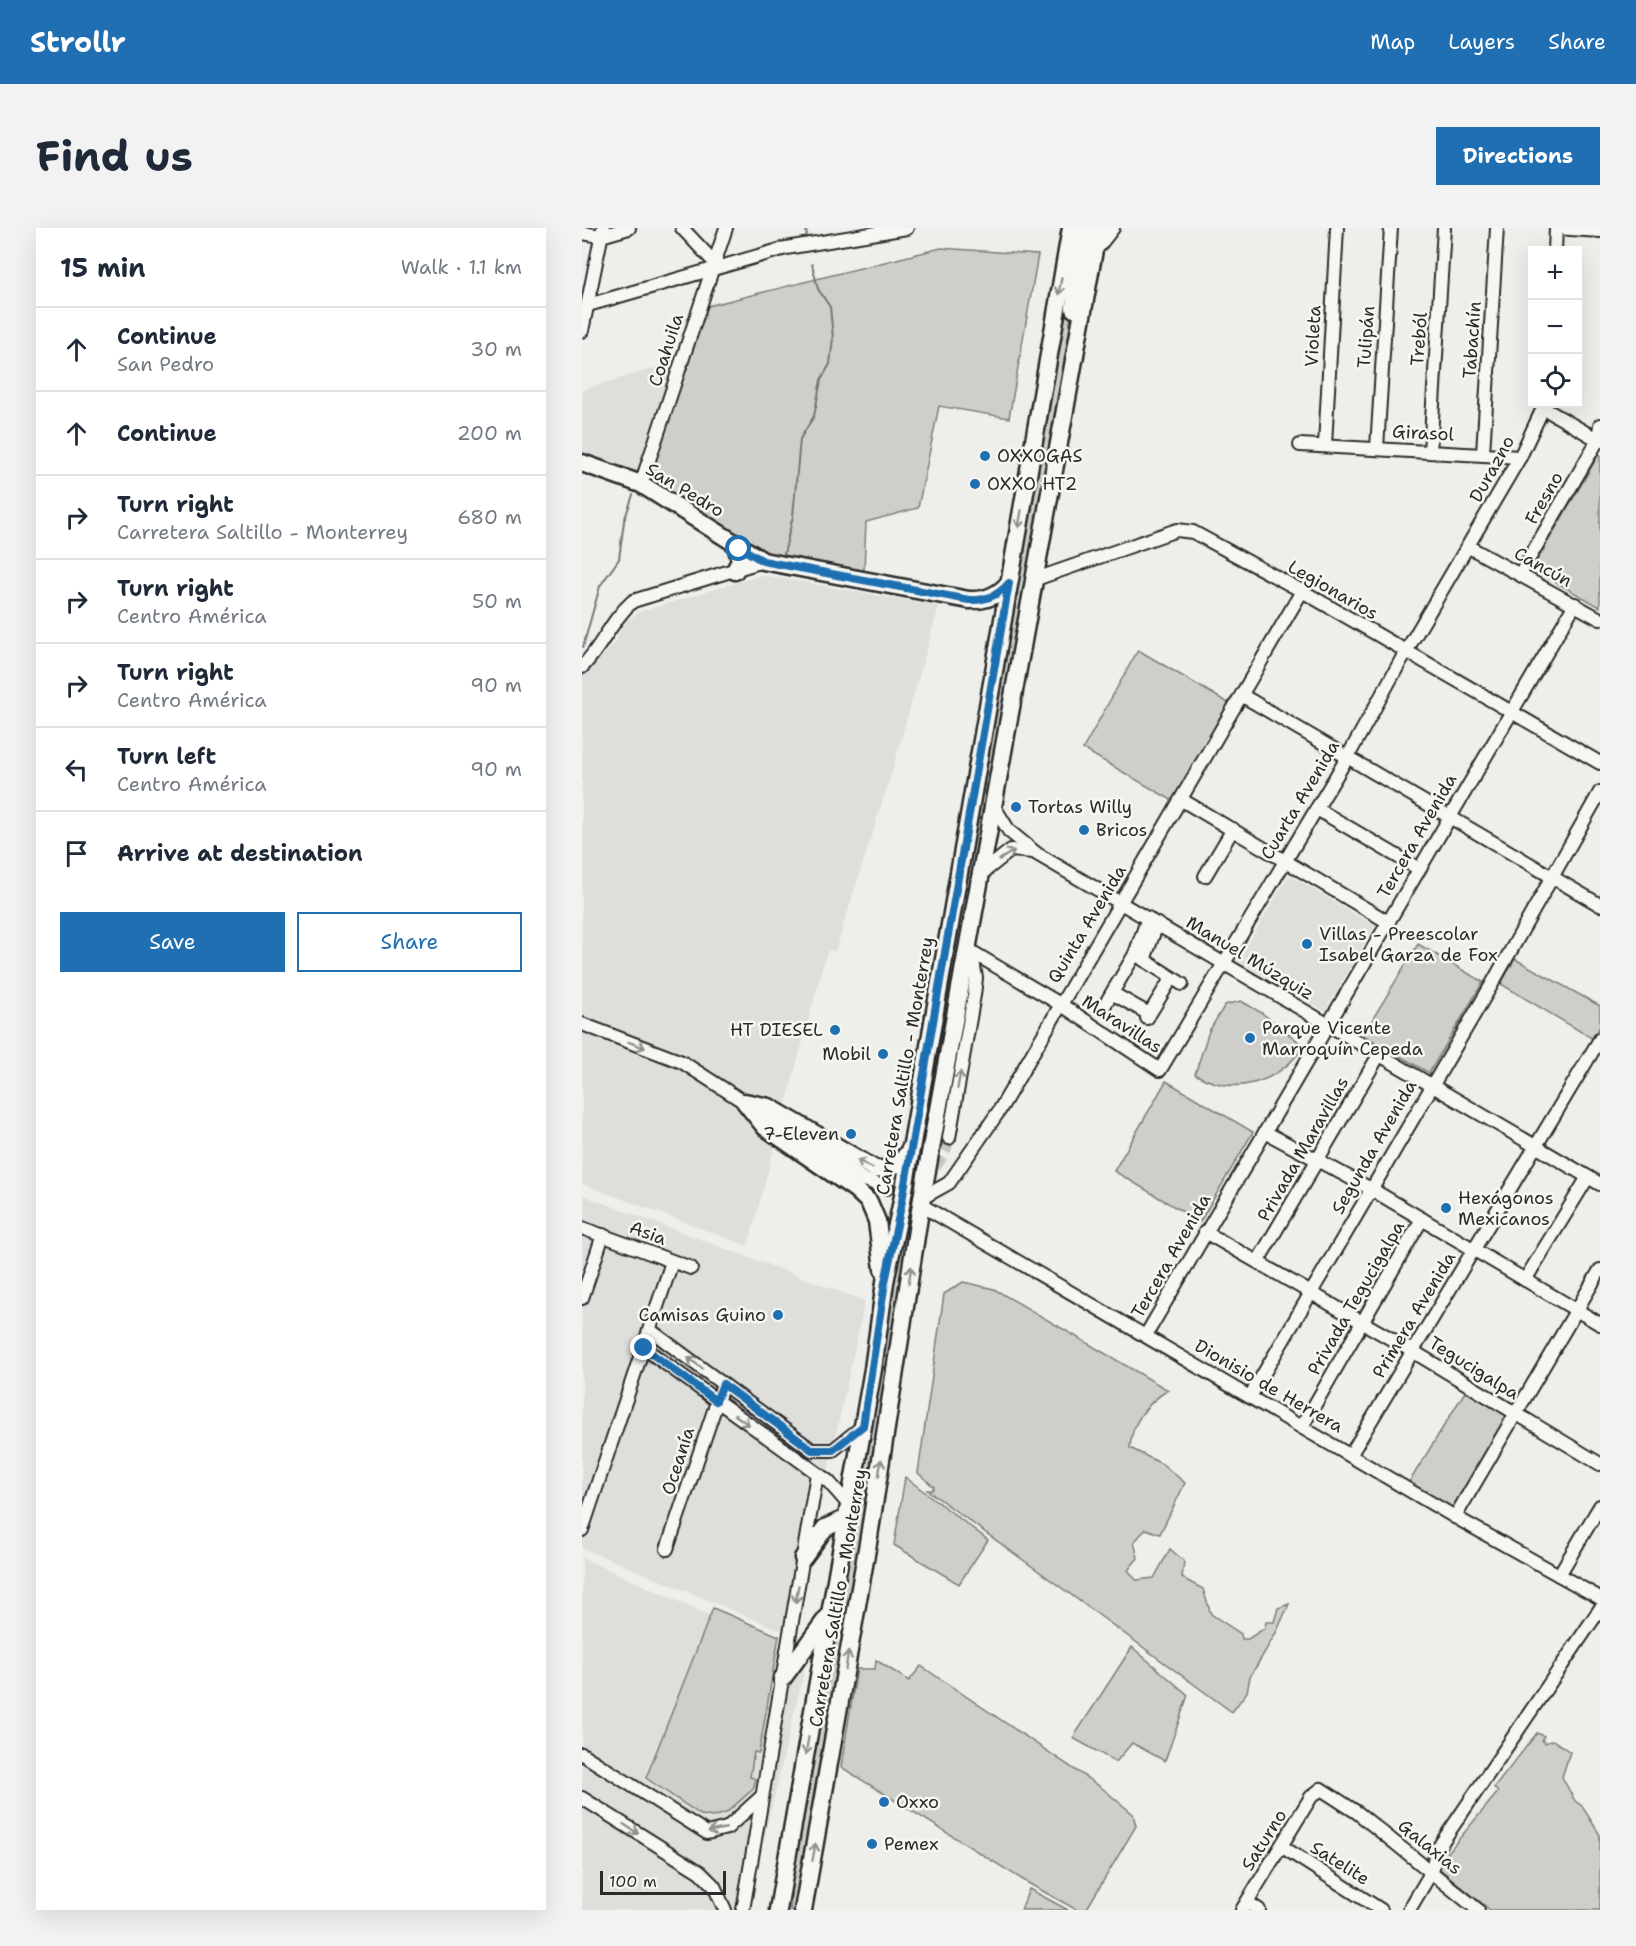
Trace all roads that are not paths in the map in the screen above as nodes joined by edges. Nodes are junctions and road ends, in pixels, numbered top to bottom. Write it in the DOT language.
graph roads {
  1 [pos="629,228"];
  2 [pos="682,228"];
  3 [pos="726,228"];
  4 [pos="907,228"];
  5 [pos="1071,228"];
  6 [pos="1084,228"];
  7 [pos="1098,228"];
  8 [pos="1113,228"];
  9 [pos="1337,228"];
  10 [pos="1391,228"];
  11 [pos="1444,228"];
  12 [pos="1497,228"];
  13 [pos="1556,228"];
  14 [pos="1600,231"];
  15 [pos="602,232"];
  16 [pos="582,233"];
  17 [pos="1555,246"];
  18 [pos="1093,255"];
  19 [pos="713,266"];
  20 [pos="588,305"];
  21 [pos="582,331"];
  22 [pos="1077,333"];
  23 [pos="1544,408"];
  24 [pos="1548,408"];
  25 [pos="1600,425"];
  26 [pos="1599,440"];
  27 [pos="1300,445"];
  28 [pos="1325,445"];
  29 [pos="1377,448"];
  30 [pos="1430,452"];
  31 [pos="1483,453"];
  32 [pos="1520,457"];
  33 [pos="582,463"];
  34 [pos="641,484"];
  35 [pos="736,545"];
  36 [pos="1469,547"];
  37 [pos="763,561"];
  38 [pos="735,571"];
  39 [pos="1520,574"];
  40 [pos="1033,580"];
  41 [pos="1009,583"];
  42 [pos="1302,591"];
  43 [pos="1575,604"];
  44 [pos="1600,619"];
  45 [pos="1405,653"];
  46 [pos="582,667"];
  47 [pos="1243,696"];
  48 [pos="1510,713"];
  49 [pos="1347,758"];
  50 [pos="1600,763"];
  51 [pos="1600,792"];
  52 [pos="1182,800"];
  53 [pos="993,805"];
  54 [pos="1317,809"];
  55 [pos="1450,816"];
  56 [pos="1233,829"];
  57 [pos="1037,854"];
  58 [pos="1286,860"];
  59 [pos="1419,869"];
  60 [pos="981,874"];
  61 [pos="1205,876"];
  62 [pos="1552,876"];
  63 [pos="1122,902"];
  64 [pos="1600,905"];
  65 [pos="1153,921"];
  66 [pos="1388,922"];
  67 [pos="969,947"];
  68 [pos="1139,957"];
  69 [pos="1222,963"];
  70 [pos="1112,993"];
  71 [pos="1060,1004"];
  72 [pos="1103,1008"];
  73 [pos="582,1024"];
  74 [pos="1327,1024"];
  75 [pos="1599,1042"];
  76 [pos="1380,1055"];
  77 [pos="1160,1070"];
  78 [pos="1431,1085"];
  79 [pos="745,1102"];
  80 [pos="1265,1132"];
  81 [pos="949,1138"];
  82 [pos="1534,1145"];
  83 [pos="911,1146"];
  84 [pos="1318,1160"];
  85 [pos="1588,1177"];
  86 [pos="1600,1184"];
  87 [pos="887,1188"];
  88 [pos="1371,1189"];
  89 [pos="922,1201"];
  90 [pos="1422,1219"];
  91 [pos="582,1228"];
  92 [pos="1205,1232"];
  93 [pos="603,1236"];
  94 [pos="1475,1249"];
  95 [pos="1258,1261"];
  96 [pos="672,1262"];
  97 [pos="691,1268"];
  98 [pos="1600,1270"];
  99 [pos="1525,1280"];
  100 [pos="885,1282"];
  101 [pos="1309,1292"];
  102 [pos="582,1298"];
  103 [pos="1576,1311"];
  104 [pos="1362,1322"];
  105 [pos="1600,1324"];
  106 [pos="650,1330"];
  107 [pos="1146,1335"];
  108 [pos="644,1348"];
  109 [pos="1414,1352"];
  110 [pos="723,1384"];
  111 [pos="1251,1395"];
  112 [pos="716,1401"];
  113 [pos="1515,1414"];
  114 [pos="1303,1425"];
  115 [pos="863,1426"];
  116 [pos="1351,1454"];
  117 [pos="1600,1464"];
  118 [pos="817,1474"];
  119 [pos="1600,1506"];
  120 [pos="585,1510"];
  121 [pos="848,1512"];
  122 [pos="1455,1516"];
  123 [pos="582,1530"];
  124 [pos="667,1550"];
  125 [pos="803,1558"];
  126 [pos="1559,1575"];
  127 [pos="1600,1598"];
  128 [pos="1600,1609"];
  129 [pos="831,1612"];
  130 [pos="782,1680"];
  131 [pos="582,1754"];
  132 [pos="1318,1790"];
  133 [pos="762,1796"];
  134 [pos="582,1798"];
  135 [pos="790,1844"];
  136 [pos="1281,1846"];
  137 [pos="1432,1871"];
  138 [pos="1244,1906"];
  139 [pos="725,1910"];
  140 [pos="742,1910"];
  141 [pos="778,1910"];
  142 [pos="786,1910"];
  143 [pos="803,1910"];
  144 [pos="1259,1910"];
  145 [pos="1381,1910"];
  146 [pos="1409,1910"];
  147 [pos="1478,1910"];
  1 -- 15 [label="street"];
  2 -- 19 [label="street"];
  3 -- 19 [label="street, Coahuila"];
  4 -- 19 [label="street"];
  5 -- 41 [label="main road, Carretera Saltillo - Monterrey, one-way"];
  6 -- 22 [label="main road"];
  7 -- 18 [label="main road, Carretera Saltillo - Monterrey"];
  8 -- 18 [label="street"];
  9 -- 28 [label="street, Violeta"];
  10 -- 29 [label="street, Tulipán"];
  11 -- 30 [label="street, Treból"];
  12 -- 31 [label="street, Tabachín"];
  13 -- 14 [label="street"];
  13 -- 17 [label="street"];
  15 -- 16 [label="street"];
  15 -- 20 [label="street"];
  18 -- 22 [label="main road, Carretera Saltillo - Monterrey"];
  19 -- 20 [label="street"];
  19 -- 34 [label="street, Coahuila"];
  20 -- 21 [label="street"];
  22 -- 40 [label="main road, Carretera Saltillo - Monterrey"];
  23 -- 32 [label="street, Durazno"];
  24 -- 26 [label="street"];
  25 -- 26 [label="street"];
  26 -- 39 [label="street, Fresno"];
  27 -- 28 [label="street, Girasol"];
  28 -- 29 [label="street, Girasol"];
  29 -- 30 [label="street, Girasol"];
  30 -- 31 [label="street, Girasol"];
  31 -- 32 [label="street, Girasol"];
  32 -- 36 [label="street, Durazno"];
  33 -- 34 [label="main road, San Pedro"];
  34 -- 35 [label="main road, San Pedro"];
  35 -- 37 [label="main road, San Pedro"];
  35 -- 38 [label="main road"];
  36 -- 39 [label="street, Cancún"];
  36 -- 45 [label="street, Cuarta Avenida"];
  37 -- 38 [label="street"];
  37 -- 41 [label="main road, San Pedro"];
  38 -- 46 [label="street"];
  39 -- 43 [label="street, Cancún"];
  40 -- 42 [label="street, Legionarios"];
  40 -- 53 [label="main road, Carretera Saltillo - Monterrey"];
  41 -- 83 [label="main road, Carretera Saltillo - Monterrey"];
  42 -- 45 [label="street, Legionarios"];
  42 -- 47 [label="street, Quinta Avenida"];
  43 -- 44 [label="street, Cancún"];
  43 -- 48 [label="street, Tercera Avenida"];
  45 -- 48 [label="street, Legionarios"];
  45 -- 49 [label="street, Cuarta Avenida"];
  47 -- 49 [label="street"];
  47 -- 52 [label="street, Quinta Avenida"];
  48 -- 50 [label="street, Legionarios"];
  48 -- 55 [label="street, Tercera Avenida"];
  49 -- 54 [label="street, Cuarta Avenida"];
  49 -- 55 [label="street"];
  51 -- 62 [label="street, Segunda Avenida"];
  52 -- 56 [label="street"];
  52 -- 63 [label="street, Quinta Avenida"];
  53 -- 57 [label="street, Manuel Múzquiz"];
  53 -- 60 [label="main road, Carretera Saltillo - Monterrey"];
  54 -- 58 [label="street, Cuarta Avenida"];
  54 -- 59 [label="street"];
  55 -- 59 [label="street, Tercera Avenida"];
  55 -- 62 [label="street"];
  56 -- 58 [label="street"];
  56 -- 61 [label="street"];
  60 -- 57 [label="street, Manuel Múzquiz, one-way"];
  57 -- 63 [label="street, Manuel Múzquiz"];
  58 -- 66 [label="street"];
  58 -- 69 [label="street, Cuarta Avenida"];
  59 -- 66 [label="street, Tercera Avenida"];
  60 -- 67 [label="main road, Carretera Saltillo - Monterrey"];
  62 -- 64 [label="street"];
  62 -- 78 [label="street, Segunda Avenida"];
  63 -- 65 [label="street, Manuel Múzquiz"];
  63 -- 71 [label="street, Quinta Avenida"];
  65 -- 68 [label="street"];
  65 -- 69 [label="street, Manuel Múzquiz"];
  66 -- 74 [label="street, Tercera Avenida"];
  67 -- 71 [label="street, Maravillas"];
  81 -- 67 [label="street, one-way"];
  67 -- 89 [label="main road, Carretera Saltillo - Monterrey"];
  68 -- 70 [label="street"];
  68 -- 70 [label="street"];
  69 -- 74 [label="street, Manuel Múzquiz"];
  69 -- 77 [label="street, Cuarta Avenida"];
  70 -- 72 [label="street"];
  71 -- 77 [label="street, Maravillas"];
  71 -- 89 [label="street, Quinta Avenida"];
  73 -- 79 [label="street, one-way"];
  74 -- 76 [label="street, Manuel Múzquiz"];
  74 -- 80 [label="street, Tercera Avenida"];
  75 -- 82 [label="street, Primera Avenida"];
  76 -- 78 [label="street, Manuel Múzquiz"];
  76 -- 84 [label="street, Privada Maravillas"];
  78 -- 82 [label="street, Manuel Múzquiz"];
  78 -- 88 [label="street, Segunda Avenida"];
  83 -- 79 [label="main road, one-way"];
  79 -- 87 [label="street"];
  79 -- 100 [label="main road"];
  80 -- 84 [label="street"];
  80 -- 92 [label="street, Tercera Avenida"];
  82 -- 85 [label="street, Manuel Múzquiz"];
  82 -- 94 [label="street, Primera Avenida"];
  83 -- 100 [label="main road, Carretera Saltillo - Monterrey"];
  84 -- 88 [label="street"];
  84 -- 95 [label="street, Privada Maravillas"];
  85 -- 86 [label="street, Manuel Múzquiz"];
  85 -- 99 [label="street"];
  88 -- 90 [label="street"];
  88 -- 101 [label="street, Segunda Avenida"];
  89 -- 107 [label="street, Dionisio de Herrera"];
  143 -- 89 [label="main road, Carretera Saltillo - Monterrey, one-way"];
  90 -- 94 [label="street"];
  90 -- 104 [label="street, Privada Tegucigalpa"];
  91 -- 93 [label="street, Asia"];
  92 -- 95 [label="street, Tegucigalpa"];
  92 -- 107 [label="street, Tercera Avenida"];
  93 -- 96 [label="street, Asia"];
  93 -- 102 [label="street"];
  94 -- 99 [label="street"];
  94 -- 109 [label="street, Primera Avenida"];
  95 -- 101 [label="street, Tegucigalpa"];
  96 -- 97 [label="street"];
  96 -- 106 [label="street, Asia"];
  98 -- 103 [label="street"];
  99 -- 103 [label="street"];
  100 -- 115 [label="main road, Carretera Saltillo - Monterrey"];
  101 -- 104 [label="street, Tegucigalpa"];
  101 -- 111 [label="street, Segunda Avenida"];
  103 -- 105 [label="street"];
  103 -- 113 [label="street"];
  104 -- 109 [label="street, Tegucigalpa"];
  104 -- 114 [label="street, Privada Tegucigalpa"];
  106 -- 108 [label="street, Asia"];
  110 -- 106 [label="street, one-way"];
  107 -- 111 [label="street, Dionisio de Herrera"];
  108 -- 112 [label="street"];
  108 -- 120 [label="street, Asia"];
  109 -- 113 [label="street, Tegucigalpa"];
  109 -- 116 [label="street, Primera Avenida"];
  110 -- 112 [label="street, Oceanía"];
  110 -- 115 [label="street"];
  111 -- 114 [label="street, Dionisio de Herrera"];
  112 -- 118 [label="street, one-way"];
  112 -- 124 [label="street, Oceanía"];
  113 -- 117 [label="street, Tegucigalpa"];
  113 -- 122 [label="street"];
  114 -- 116 [label="street, Dionisio de Herrera"];
  115 -- 121 [label="main road, Carretera Saltillo - Monterrey"];
  116 -- 122 [label="street, Dionisio de Herrera"];
  118 -- 121 [label="street"];
  118 -- 125 [label="street"];
  119 -- 126 [label="street"];
  120 -- 123 [label="street, Asia"];
  121 -- 125 [label="main road"];
  121 -- 129 [label="main road, Carretera Saltillo - Monterrey"];
  122 -- 126 [label="street, Dionisio de Herrera"];
  125 -- 130 [label="street, one-way"];
  126 -- 127 [label="street, Dionisio de Herrera"];
  128 -- 137 [label="street"];
  129 -- 130 [label="main road"];
  129 -- 135 [label="main road, Carretera Saltillo - Monterrey, one-way"];
  130 -- 133 [label="street"];
  133 -- 131 [label="street, one-way"];
  132 -- 136 [label="street, Saturno"];
  132 -- 137 [label="street, Galaxias"];
  133 -- 140 [label="street"];
  134 -- 139 [label="street, one-way"];
  135 -- 141 [label="main road, Carretera Saltillo - Monterrey"];
  135 -- 142 [label="main road"];
  136 -- 138 [label="street, Saturno"];
  136 -- 145 [label="street, Satelite"];
  137 -- 146 [label="street"];
  137 -- 147 [label="street, Galaxias"];
  138 -- 144 [label="street"];
}
